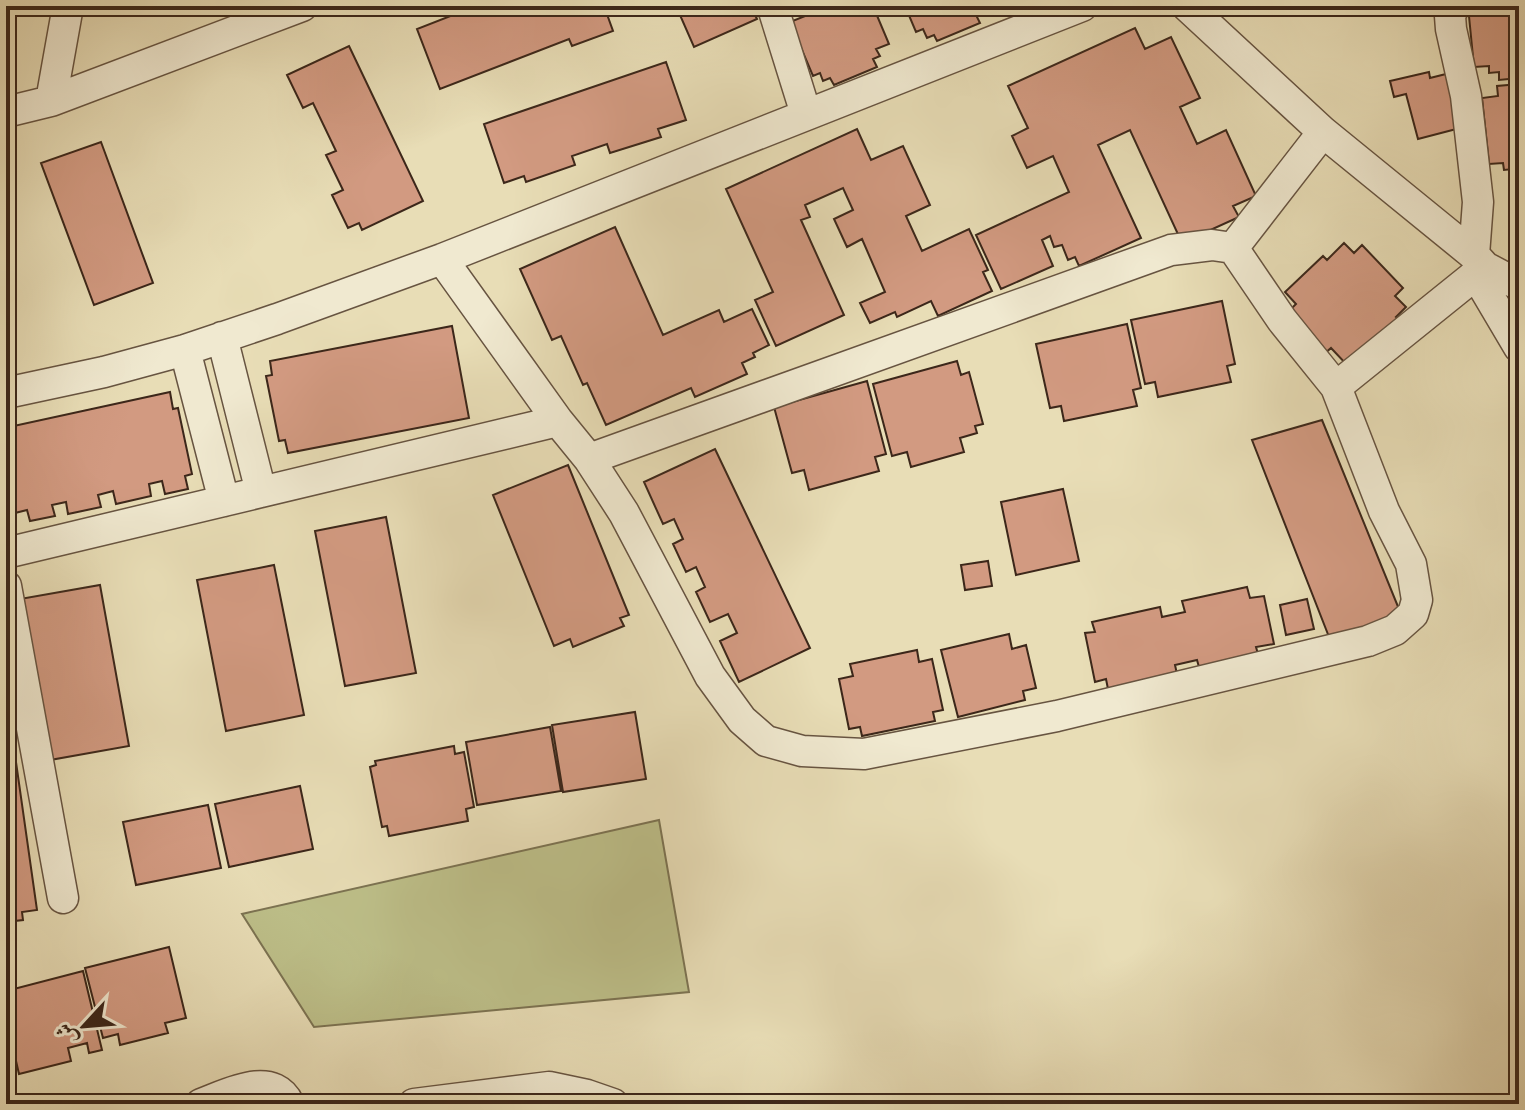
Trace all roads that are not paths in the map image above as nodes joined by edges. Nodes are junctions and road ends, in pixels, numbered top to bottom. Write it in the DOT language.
graph roads {
  1 [pos="68,6"];
  2 [pos="302,6"];
  3 [pos="775,6"];
  4 [pos="1082,6"];
  5 [pos="1187,6"];
  6 [pos="1454,6"];
  7 [pos="51,101"];
  8 [pos="6,112"];
  9 [pos="806,114"];
  10 [pos="1323,132"];
  11 [pos="1233,248"];
  12 [pos="442,259"];
  13 [pos="1479,266"];
  14 [pos="1519,285"];
  15 [pos="222,337"];
  16 [pos="1519,347"];
  17 [pos="185,350"];
  18 [pos="1336,387"];
  19 [pos="6,393"];
  20 [pos="558,421"];
  21 [pos="589,459"];
  22 [pos="261,492"];
  23 [pos="224,501"];
  24 [pos="6,553"];
  25 [pos="6,586"];
  26 [pos="63,898"];
  27 [pos="201,1104"];
  28 [pos="289,1104"];
  29 [pos="414,1104"];
  30 [pos="613,1104"];
  1 -- 7 [label="street"];
  2 -- 7 [label="street"];
  3 -- 9 [label="street"];
  4 -- 9 [label="street"];
  5 -- 10 [label="street"];
  6 -- 13 [label="street"];
  7 -- 8 [label="street"];
  9 -- 12 [label="street"];
  10 -- 11 [label="street"];
  10 -- 13 [label="street"];
  11 -- 18 [label="street"];
  11 -- 21 [label="street"];
  12 -- 15 [label="street"];
  12 -- 20 [label="street"];
  13 -- 14 [label="street"];
  13 -- 16 [label="street"];
  13 -- 18 [label="street"];
  15 -- 17 [label="street"];
  15 -- 22 [label="street"];
  17 -- 19 [label="street"];
  17 -- 23 [label="street"];
  18 -- 21 [label="street"];
  20 -- 21 [label="street"];
  20 -- 22 [label="street"];
  22 -- 23 [label="street"];
  23 -- 24 [label="street"];
  25 -- 26 [label="street"];
  27 -- 28 [label="street"];
  29 -- 30 [label="street"];
}
